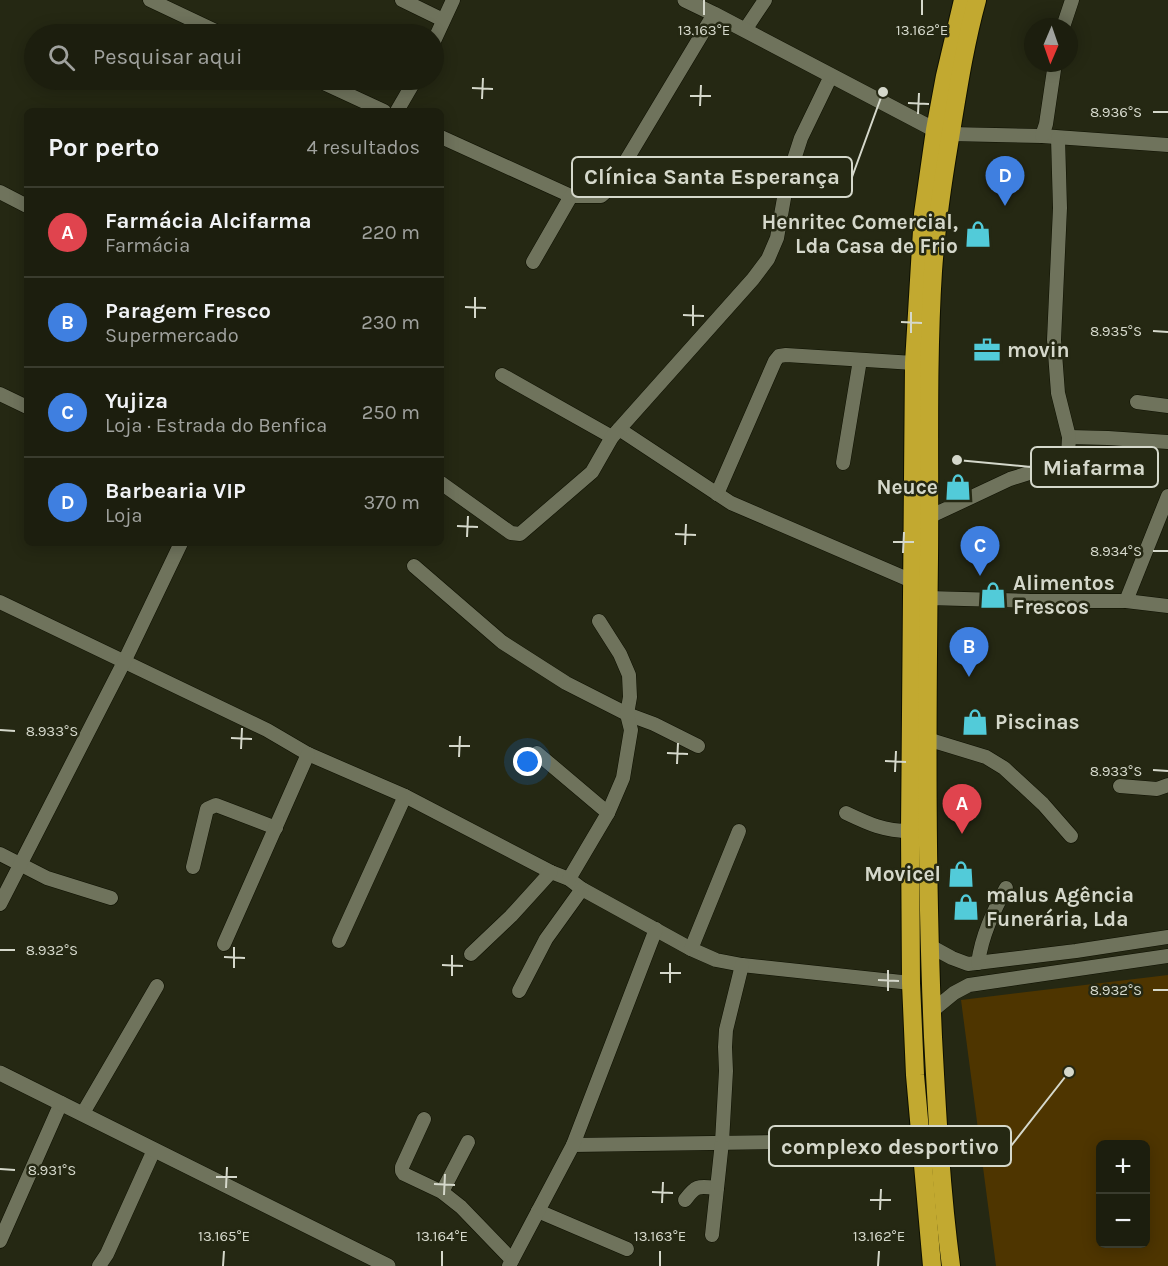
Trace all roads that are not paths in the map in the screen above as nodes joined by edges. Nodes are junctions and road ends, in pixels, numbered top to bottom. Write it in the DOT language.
graph roads {
  1 [pos="150,0"];
  2 [pos="402,0"];
  3 [pos="453,0"];
  4 [pos="685,0"];
  5 [pos="765,0"];
  6 [pos="963,0"];
  7 [pos="978,0"];
  8 [pos="1072,0"];
  9 [pos="714,14"];
  10 [pos="1066,18"];
  11 [pos="443,20"];
  12 [pos="201,24"];
  13 [pos="441,24"];
  14 [pos="745,30"];
  15 [pos="1054,72"];
  16 [pos="831,76"];
  17 [pos="339,90"];
  18 [pos="409,90"];
  19 [pos="378,108"];
  20 [pos="399,108"];
  21 [pos="943,132"];
  22 [pos="1042,136"];
  23 [pos="444,138"];
  24 [pos="1058,138"];
  25 [pos="1168,145"];
  26 [pos="0,192"];
  27 [pos="571,196"];
  28 [pos="24,204"];
  29 [pos="533,262"];
  30 [pos="860,360"];
  31 [pos="914,363"];
  32 [pos="502,375"];
  33 [pos="0,394"];
  34 [pos="1137,402"];
  35 [pos="24,406"];
  36 [pos="1168,406"];
  37 [pos="615,433"];
  38 [pos="1069,437"];
  39 [pos="1168,442"];
  40 [pos="843,463"];
  41 [pos="444,485"];
  42 [pos="717,494"];
  43 [pos="1168,497"];
  44 [pos="929,517"];
  45 [pos="180,546"];
  46 [pos="414,566"];
  47 [pos="912,581"];
  48 [pos="928,598"];
  49 [pos="1126,601"];
  50 [pos="0,602"];
  51 [pos="1168,606"];
  52 [pos="599,621"];
  53 [pos="124,662"];
  54 [pos="627,714"];
  55 [pos="927,739"];
  56 [pos="698,746"];
  57 [pos="537,753"];
  58 [pos="308,754"];
  59 [pos="1168,785"];
  60 [pos="1120,786"];
  61 [pos="405,796"];
  62 [pos="608,813"];
  63 [pos="846,813"];
  64 [pos="276,828"];
  65 [pos="739,831"];
  66 [pos="910,831"];
  67 [pos="1071,836"];
  68 [pos="0,854"];
  69 [pos="21,864"];
  70 [pos="193,867"];
  71 [pos="551,872"];
  72 [pos="569,879"];
  73 [pos="1006,888"];
  74 [pos="582,889"];
  75 [pos="111,898"];
  76 [pos="0,904"];
  77 [pos="656,929"];
  78 [pos="1168,937"];
  79 [pos="339,941"];
  80 [pos="224,944"];
  81 [pos="930,946"];
  82 [pos="691,949"];
  83 [pos="471,954"];
  84 [pos="1168,956"];
  85 [pos="978,963"];
  86 [pos="741,965"];
  87 [pos="911,983"];
  88 [pos="157,986"];
  89 [pos="519,991"];
  90 [pos="932,1011"];
  91 [pos="0,1073"];
  92 [pos="61,1103"];
  93 [pos="82,1113"];
  94 [pos="424,1119"];
  95 [pos="468,1142"];
  96 [pos="722,1142"];
  97 [pos="573,1145"];
  98 [pos="921,1147"];
  99 [pos="154,1150"];
  100 [pos="717,1188"];
  101 [pos="442,1192"];
  102 [pos="685,1200"];
  103 [pos="538,1211"];
  104 [pos="712,1235"];
  105 [pos="0,1241"];
  106 [pos="627,1249"];
  107 [pos="510,1263"];
  108 [pos="99,1266"];
  109 [pos="388,1266"];
  110 [pos="932,1266"];
  111 [pos="951,1266"];
  1 -- 12 [label="street"];
  2 -- 11 [label="street"];
  3 -- 11 [label="street"];
  4 -- 9 [label="main road"];
  5 -- 14 [label="street"];
  6 -- 21 [label="highway"];
  7 -- 21 [label="highway"];
  8 -- 10 [label="street"];
  9 -- 14 [label="main road"];
  9 -- 27 [label="street"];
  11 -- 13 [label="street"];
  14 -- 16 [label="main road"];
  15 -- 22 [label="street"];
  16 -- 21 [label="main road"];
  16 -- 37 [label="street"];
  17 -- 19 [label="street"];
  18 -- 20 [label="street"];
  21 -- 22 [label="street"];
  21 -- 31 [label="highway"];
  21 -- 44 [label="highway"];
  22 -- 24 [label="street"];
  23 -- 27 [label="street"];
  24 -- 25 [label="street"];
  24 -- 38 [label="street"];
  26 -- 28 [label="street"];
  27 -- 29 [label="street"];
  30 -- 31 [label="street"];
  30 -- 40 [label="street"];
  30 -- 42 [label="street"];
  31 -- 47 [label="highway"];
  32 -- 37 [label="street"];
  33 -- 35 [label="street"];
  34 -- 36 [label="street"];
  37 -- 41 [label="street"];
  37 -- 42 [label="street"];
  38 -- 39 [label="street"];
  38 -- 44 [label="street"];
  42 -- 47 [label="street"];
  43 -- 49 [label="street"];
  44 -- 48 [label="highway"];
  45 -- 53 [label="street"];
  46 -- 54 [label="street"];
  47 -- 66 [label="highway"];
  48 -- 49 [label="street"];
  48 -- 55 [label="highway"];
  49 -- 51 [label="street"];
  50 -- 53 [label="street"];
  52 -- 54 [label="street"];
  53 -- 58 [label="street"];
  53 -- 69 [label="street"];
  54 -- 56 [label="street"];
  54 -- 62 [label="street"];
  55 -- 67 [label="street"];
  55 -- 81 [label="highway"];
  57 -- 62 [label="street"];
  58 -- 61 [label="street"];
  58 -- 64 [label="street"];
  59 -- 60 [label="street"];
  61 -- 71 [label="street"];
  61 -- 79 [label="street"];
  62 -- 72 [label="street"];
  63 -- 66 [label="street"];
  64 -- 70 [label="street"];
  64 -- 80 [label="street"];
  65 -- 82 [label="street"];
  66 -- 87 [label="highway"];
  68 -- 69 [label="street"];
  69 -- 75 [label="street"];
  69 -- 76 [label="street"];
  71 -- 72 [label="street"];
  71 -- 83 [label="street"];
  72 -- 74 [label="street"];
  73 -- 85 [label="street"];
  74 -- 77 [label="street"];
  74 -- 89 [label="street"];
  77 -- 82 [label="street"];
  77 -- 97 [label="street"];
  78 -- 85 [label="street"];
  81 -- 85 [label="street"];
  81 -- 90 [label="highway"];
  82 -- 86 [label="street"];
  84 -- 90 [label="street"];
  86 -- 87 [label="street"];
  86 -- 96 [label="street"];
  87 -- 98 [label="highway"];
  88 -- 93 [label="street"];
  90 -- 111 [label="highway"];
  91 -- 92 [label="main road"];
  92 -- 93 [label="main road"];
  92 -- 105 [label="street"];
  93 -- 99 [label="main road"];
  94 -- 101 [label="street"];
  95 -- 101 [label="street"];
  96 -- 97 [label="street"];
  96 -- 98 [label="street"];
  96 -- 100 [label="street"];
  97 -- 103 [label="street"];
  98 -- 110 [label="highway"];
  99 -- 108 [label="street"];
  99 -- 109 [label="main road"];
  100 -- 102 [label="street"];
  100 -- 104 [label="street"];
  101 -- 107 [label="street"];
  103 -- 106 [label="street"];
  103 -- 107 [label="street"];
}
